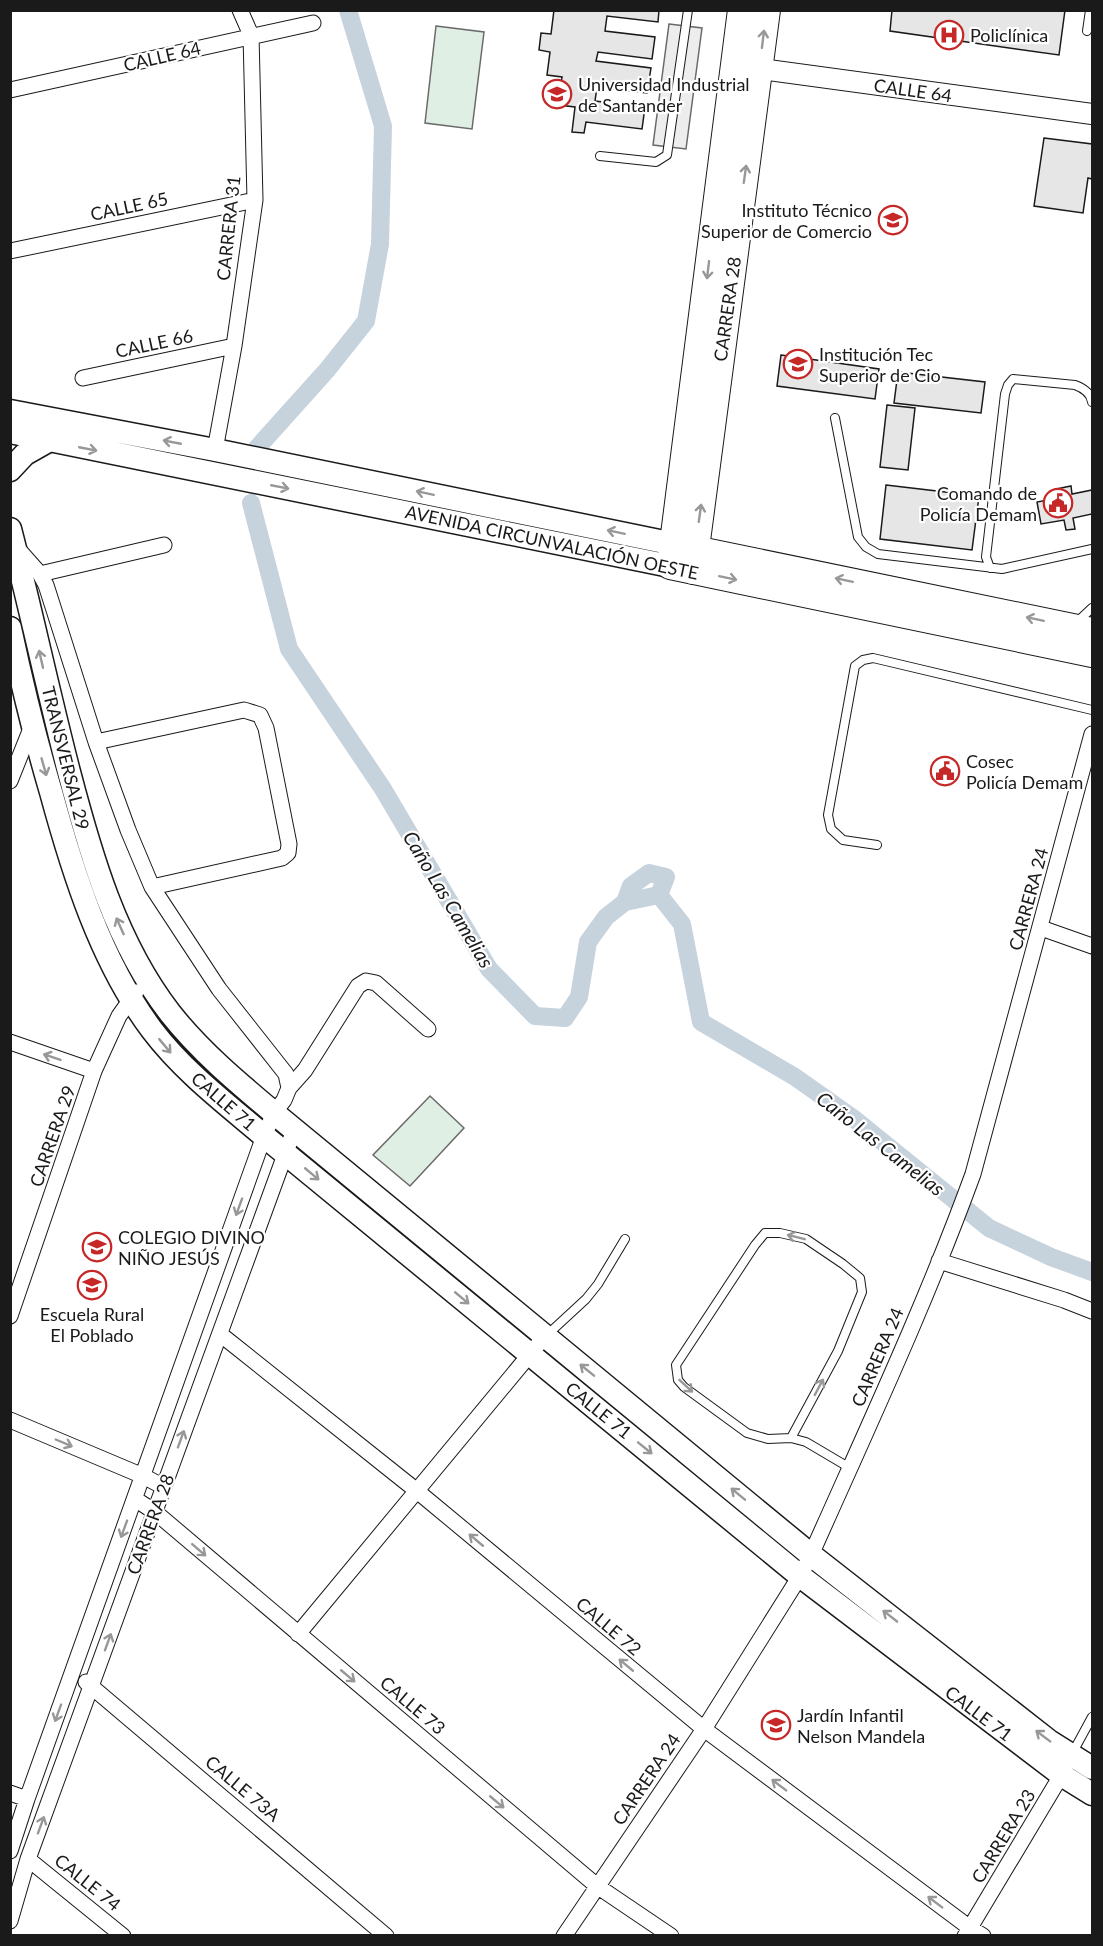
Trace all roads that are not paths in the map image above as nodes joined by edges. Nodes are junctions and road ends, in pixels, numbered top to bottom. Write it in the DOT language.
graph roads {
  1 [pos="240,10"];
  2 [pos="688,10"];
  3 [pos="741,10"];
  4 [pos="767,10"];
  5 [pos="1090,10"];
  6 [pos="313,23"];
  7 [pos="1087,31"];
  8 [pos="251,35"];
  9 [pos="734,66"];
  10 [pos="759,68"];
  11 [pos="10,90"];
  12 [pos="1092,114"];
  13 [pos="600,156"];
  14 [pos="255,200"];
  15 [pos="10,250"];
  16 [pos="234,346"];
  17 [pos="82,378"];
  18 [pos="1092,402"];
  19 [pos="10,411"];
  20 [pos="835,418"];
  21 [pos="10,432"];
  22 [pos="48,441"];
  23 [pos="215,450"];
  24 [pos="10,470"];
  25 [pos="13,538"];
  26 [pos="164,545"];
  27 [pos="1092,549"];
  28 [pos="683,558"];
  29 [pos="990,568"];
  30 [pos="40,574"];
  31 [pos="1092,608"];
  32 [pos="10,628"];
  33 [pos="1082,629"];
  34 [pos="1092,654"];
  35 [pos="14,664"];
  36 [pos="1092,710"];
  37 [pos="32,726"];
  38 [pos="1092,734"];
  39 [pos="96,742"];
  40 [pos="10,781"];
  41 [pos="877,845"];
  42 [pos="152,887"];
  43 [pos="1041,928"];
  44 [pos="1092,946"];
  45 [pos="147,978"];
  46 [pos="131,998"];
  47 [pos="428,1029"];
  48 [pos="10,1042"];
  49 [pos="94,1071"];
  50 [pos="289,1088"];
  51 [pos="274,1113"];
  52 [pos="294,1130"];
  53 [pos="264,1136"];
  54 [pos="286,1152"];
  55 [pos="625,1239"];
  56 [pos="939,1261"];
  57 [pos="1092,1311"];
  58 [pos="10,1316"];
  59 [pos="220,1334"];
  60 [pos="545,1336"];
  61 [pos="530,1354"];
  62 [pos="10,1420"];
  63 [pos="791,1438"];
  64 [pos="850,1468"];
  65 [pos="142,1476"];
  66 [pos="164,1487"];
  67 [pos="417,1491"];
  68 [pos="135,1499"];
  69 [pos="155,1512"];
  70 [pos="811,1555"];
  71 [pos="800,1576"];
  72 [pos="298,1635"];
  73 [pos="72,1672"];
  74 [pos="91,1686"];
  75 [pos="1092,1717"];
  76 [pos="704,1729"];
  77 [pos="1071,1755"];
  78 [pos="1092,1768"];
  79 [pos="1063,1776"];
  80 [pos="10,1793"];
  81 [pos="1092,1794"];
  82 [pos="27,1799"];
  83 [pos="10,1851"];
  84 [pos="28,1859"];
  85 [pos="597,1886"];
  86 [pos="10,1921"];
  87 [pos="973,1933"];
  88 [pos="123,1935"];
  89 [pos="386,1935"];
  90 [pos="564,1935"];
  91 [pos="671,1935"];
  1 -- 8 [label="street, CARRERA 31"];
  2 -- 13 [label="lane"];
  3 -- 9 [label="main road, CARRERA 28"];
  10 -- 4 [label="main road, CARRERA 28, one-way"];
  5 -- 7 [label="lane"];
  6 -- 8 [label="street, CALLE 64"];
  8 -- 11 [label="street, CALLE 64"];
  8 -- 14 [label="street, CARRERA 31"];
  9 -- 10 [label="street, CALLE 64"];
  9 -- 28 [label="main road, CARRERA 28, one-way"];
  10 -- 12 [label="street, CALLE 64"];
  28 -- 10 [label="main road, CARRERA 28, one-way"];
  14 -- 15 [label="street, CALLE 65"];
  14 -- 16 [label="street, CARRERA 31"];
  16 -- 17 [label="street, CALLE 66"];
  16 -- 23 [label="street, CARRERA 31"];
  18 -- 29 [label="lane"];
  23 -- 19 [label="main road, AVENIDA CIRCUNVALACIÓN OESTE, one-way"];
  20 -- 29 [label="lane"];
  21 -- 22 [label="main road, AVENIDA CIRCUNVALACIÓN OESTE"];
  22 -- 24 [label="main road"];
  22 -- 28 [label="main road, AVENIDA CIRCUNVALACIÓN OESTE, one-way"];
  28 -- 23 [label="main road, AVENIDA CIRCUNVALACIÓN OESTE, one-way"];
  25 -- 30 [label="street"];
  45 -- 25 [label="main road, TRANSVERSAL 29, one-way"];
  26 -- 30 [label="street"];
  27 -- 29 [label="lane"];
  33 -- 28 [label="main road, AVENIDA CIRCUNVALACIÓN OESTE, one-way"];
  28 -- 34 [label="main road, AVENIDA CIRCUNVALACIÓN OESTE, one-way"];
  30 -- 39 [label="street"];
  31 -- 33 [label="lane"];
  32 -- 35 [label="main road, TRANSVERSAL 29"];
  35 -- 37 [label="main road, TRANSVERSAL 29"];
  36 -- 41 [label="lane"];
  37 -- 40 [label="street"];
  37 -- 46 [label="main road, TRANSVERSAL 29, one-way"];
  38 -- 43 [label="street, CARRERA 24"];
  39 -- 42 [label="street"];
  39 -- 42 [label="street"];
  42 -- 50 [label="street"];
  43 -- 44 [label="street"];
  43 -- 56 [label="street, CARRERA 24"];
  45 -- 46 [label="street, CARRERA 29"];
  45 -- 51 [label="main road, CALLE 71"];
  46 -- 49 [label="street, CARRERA 29"];
  46 -- 53 [label="main road, CALLE 71, one-way"];
  47 -- 50 [label="street, CARRERA 28"];
  49 -- 48 [label="street, one-way"];
  49 -- 58 [label="street, CARRERA 29"];
  50 -- 51 [label="street, CARRERA 28"];
  51 -- 52 [label="main road, CALLE 71"];
  51 -- 53 [label="street, CARRERA 28"];
  52 -- 54 [label="street, CARRERA 28"];
  52 -- 60 [label="main road, CALLE 71"];
  53 -- 54 [label="main road, CALLE 71"];
  53 -- 65 [label="street, CARRERA 28, one-way"];
  54 -- 59 [label="street, CARRERA 28"];
  54 -- 61 [label="main road, CALLE 71, one-way"];
  55 -- 60 [label="lane"];
  56 -- 57 [label="street"];
  56 -- 64 [label="street, CARRERA 24"];
  66 -- 59 [label="street, CARRERA 28, one-way"];
  59 -- 67 [label="street, CALLE 72"];
  60 -- 61 [label="street"];
  70 -- 60 [label="main road, CALLE 71, one-way"];
  61 -- 67 [label="street"];
  61 -- 71 [label="main road, CALLE 71, one-way"];
  62 -- 65 [label="street, one-way"];
  63 -- 63 [label="lane, one-way"];
  63 -- 64 [label="lane"];
  64 -- 70 [label="street, CARRERA 24"];
  65 -- 66 [label="street"];
  65 -- 68 [label="street, CARRERA 28"];
  66 -- 69 [label="street, CARRERA 28"];
  67 -- 72 [label="street"];
  76 -- 67 [label="street, CALLE 72, one-way"];
  68 -- 69 [label="street, CALLE 73"];
  68 -- 73 [label="street, CARRERA 28, one-way"];
  69 -- 72 [label="street, CALLE 73, one-way"];
  74 -- 69 [label="street, CARRERA 28, one-way"];
  70 -- 71 [label="street, CARRERA 24"];
  77 -- 70 [label="main road, CALLE 71, one-way"];
  71 -- 76 [label="street, CARRERA 24"];
  71 -- 79 [label="main road, CALLE 71"];
  72 -- 85 [label="street, CALLE 73, one-way"];
  73 -- 74 [label="street, CALLE 73A"];
  73 -- 82 [label="street, CARRERA 28, one-way"];
  84 -- 74 [label="street, CARRERA 28, one-way"];
  74 -- 89 [label="street, CALLE 73A"];
  75 -- 77 [label="lane"];
  76 -- 85 [label="street, CARRERA 24"];
  87 -- 76 [label="street, CALLE 72, one-way"];
  77 -- 78 [label="main road, CALLE 71"];
  77 -- 79 [label="street, CARRERA 23"];
  79 -- 81 [label="main road, CALLE 71"];
  79 -- 87 [label="street, CARRERA 23"];
  80 -- 82 [label="street"];
  82 -- 83 [label="street, CARRERA 28"];
  84 -- 86 [label="street, CARRERA 28"];
  84 -- 88 [label="street, CALLE 74"];
  85 -- 90 [label="street, CARRERA 24"];
  85 -- 91 [label="street, CALLE 73"];
}
